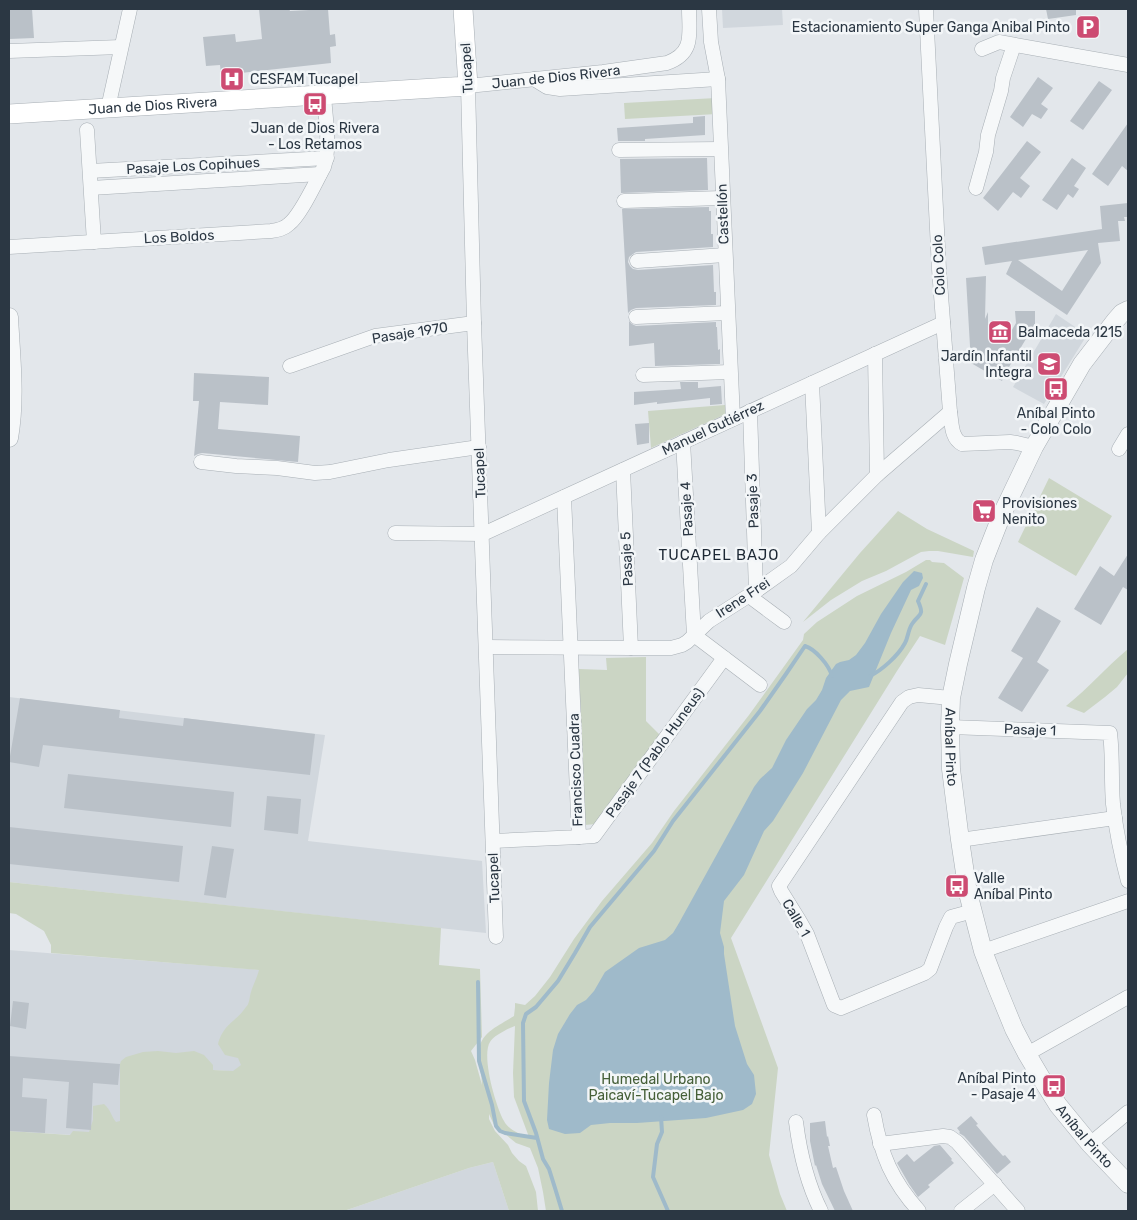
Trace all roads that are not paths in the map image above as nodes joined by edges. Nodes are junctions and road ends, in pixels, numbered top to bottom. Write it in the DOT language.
graph roads {
  1 [pos="130,9"];
  2 [pos="463,9"];
  3 [pos="688,9"];
  4 [pos="709,9"];
  5 [pos="926,9"];
  6 [pos="1014,44"];
  7 [pos="121,47"];
  8 [pos="982,49"];
  9 [pos="9,51"];
  10 [pos="1128,66"];
  11 [pos="534,79"];
  12 [pos="718,79"];
  13 [pos="468,86"];
  14 [pos="324,94"];
  15 [pos="108,108"];
  16 [pos="9,114"];
  17 [pos="87,130"];
  18 [pos="720,149"];
  19 [pos="619,150"];
  20 [pos="327,158"];
  21 [pos="90,171"];
  22 [pos="320,174"];
  23 [pos="91,188"];
  24 [pos="976,188"];
  25 [pos="722,198"];
  26 [pos="624,201"];
  27 [pos="94,242"];
  28 [pos="9,247"];
  29 [pos="724,255"];
  30 [pos="637,261"];
  31 [pos="727,313"];
  32 [pos="1126,315"];
  33 [pos="9,317"];
  34 [pos="636,317"];
  35 [pos="943,322"];
  36 [pos="474,323"];
  37 [pos="9,335"];
  38 [pos="875,354"];
  39 [pos="290,366"];
  40 [pos="730,372"];
  41 [pos="643,375"];
  42 [pos="812,383"];
  43 [pos="750,412"];
  44 [pos="950,412"];
  45 [pos="733,419"];
  46 [pos="1128,434"];
  47 [pos="9,438"];
  48 [pos="683,442"];
  49 [pos="479,447"];
  50 [pos="1034,447"];
  51 [pos="1119,449"];
  52 [pos="201,462"];
  53 [pos="623,470"];
  54 [pos="877,475"];
  55 [pos="564,497"];
  56 [pos="395,533"];
  57 [pos="819,533"];
  58 [pos="483,534"];
  59 [pos="752,594"];
  60 [pos="784,622"];
  61 [pos="694,636"];
  62 [pos="487,647"];
  63 [pos="570,648"];
  64 [pos="631,648"];
  65 [pos="724,658"];
  66 [pos="760,685"];
  67 [pos="951,698"];
  68 [pos="950,727"];
  69 [pos="1115,818"];
  70 [pos="578,837"];
  71 [pos="960,840"];
  72 [pos="493,841"];
  73 [pos="1128,881"];
  74 [pos="1128,901"];
  75 [pos="972,911"];
  76 [pos="496,937"];
  77 [pos="983,951"];
  78 [pos="1128,998"];
  79 [pos="1027,1054"];
  80 [pos="1128,1112"];
  81 [pos="874,1115"];
  82 [pos="796,1122"];
  83 [pos="880,1144"];
  84 [pos="1090,1144"];
  85 [pos="995,1184"];
  86 [pos="1128,1184"];
  87 [pos="821,1211"];
  88 [pos="919,1211"];
  89 [pos="961,1211"];
  90 [pos="1018,1211"];
  1 -- 7 [label="street"];
  2 -- 13 [label="main road, Tucapel"];
  3 -- 11 [label="street, Juan de Dios Rivera"];
  4 -- 12 [label="street, Castellón"];
  5 -- 35 [label="street, Colo Colo"];
  6 -- 8 [label="street"];
  6 -- 10 [label="street"];
  6 -- 24 [label="street"];
  7 -- 9 [label="street"];
  7 -- 15 [label="street"];
  11 -- 12 [label="street"];
  11 -- 13 [label="street, Juan de Dios Rivera"];
  12 -- 18 [label="street, Castellón"];
  13 -- 14 [label="main road, Juan de Dios Rivera"];
  13 -- 36 [label="street, Tucapel"];
  14 -- 15 [label="main road, Juan de Dios Rivera"];
  14 -- 20 [label="street"];
  15 -- 16 [label="main road, Juan de Dios Rivera"];
  17 -- 21 [label="street"];
  18 -- 19 [label="street"];
  18 -- 25 [label="street, Castellón"];
  20 -- 21 [label="street, Pasaje Los Copihues"];
  20 -- 22 [label="street, Los Boldos"];
  21 -- 23 [label="street"];
  22 -- 23 [label="street, Pasaje Los Copihues"];
  22 -- 27 [label="street, Los Boldos"];
  23 -- 27 [label="street"];
  25 -- 26 [label="street"];
  25 -- 29 [label="street, Castellón"];
  27 -- 28 [label="street, Los Boldos"];
  29 -- 30 [label="street"];
  29 -- 31 [label="street, Castellón"];
  31 -- 34 [label="street"];
  31 -- 40 [label="street, Castellón"];
  32 -- 50 [label="street, Aníbal Pinto"];
  33 -- 37 [label="street"];
  35 -- 38 [label="street, Manuel Gutiérrez"];
  35 -- 44 [label="street, Colo Colo"];
  36 -- 39 [label="street, Pasaje 1970"];
  36 -- 49 [label="street, Tucapel"];
  37 -- 47 [label="street"];
  38 -- 42 [label="street, Manuel Gutiérrez"];
  38 -- 54 [label="street"];
  40 -- 41 [label="street"];
  40 -- 45 [label="street, Castellón"];
  42 -- 43 [label="street, Manuel Gutiérrez"];
  42 -- 57 [label="street"];
  43 -- 45 [label="street, Manuel Gutiérrez"];
  43 -- 59 [label="street, Pasaje 3"];
  44 -- 50 [label="street, Colo Colo"];
  44 -- 54 [label="street, Irene Frei"];
  45 -- 48 [label="street, Manuel Gutiérrez"];
  46 -- 51 [label="street"];
  48 -- 53 [label="street, Manuel Gutiérrez"];
  48 -- 61 [label="street, Pasaje 4"];
  49 -- 52 [label="street"];
  49 -- 58 [label="street, Tucapel"];
  50 -- 67 [label="street, Aníbal Pinto"];
  53 -- 55 [label="street, Manuel Gutiérrez"];
  53 -- 64 [label="street, Pasaje 5"];
  54 -- 57 [label="street, Irene Frei"];
  55 -- 58 [label="street, Manuel Gutiérrez"];
  55 -- 63 [label="street, Francisco Cuadra"];
  56 -- 58 [label="street"];
  57 -- 59 [label="street, Irene Frei"];
  58 -- 62 [label="street, Tucapel"];
  59 -- 60 [label="street"];
  59 -- 61 [label="street, Irene Frei"];
  61 -- 64 [label="street, Irene Frei"];
  61 -- 65 [label="street"];
  62 -- 63 [label="street, Irene Frei"];
  62 -- 72 [label="street, Tucapel"];
  63 -- 64 [label="street, Irene Frei"];
  63 -- 70 [label="street, Francisco Cuadra"];
  65 -- 66 [label="street"];
  65 -- 70 [label="street, Pasaje 7 (Pablo Huneus)"];
  67 -- 68 [label="street, Aníbal Pinto"];
  67 -- 75 [label="street, Calle 1"];
  68 -- 69 [label="street, Pasaje 1"];
  68 -- 71 [label="street, Aníbal Pinto"];
  69 -- 71 [label="street"];
  69 -- 73 [label="street"];
  70 -- 72 [label="street, Francisco Cuadra"];
  71 -- 75 [label="street, Aníbal Pinto"];
  72 -- 76 [label="street, Tucapel"];
  74 -- 77 [label="street"];
  75 -- 77 [label="street, Aníbal Pinto"];
  77 -- 79 [label="street, Aníbal Pinto"];
  78 -- 79 [label="street"];
  79 -- 84 [label="street, Aníbal Pinto"];
  80 -- 84 [label="street"];
  81 -- 83 [label="street"];
  82 -- 87 [label="street"];
  83 -- 85 [label="street"];
  83 -- 88 [label="street"];
  84 -- 86 [label="street, Aníbal Pinto"];
  85 -- 89 [label="street"];
  85 -- 90 [label="street"];
}
